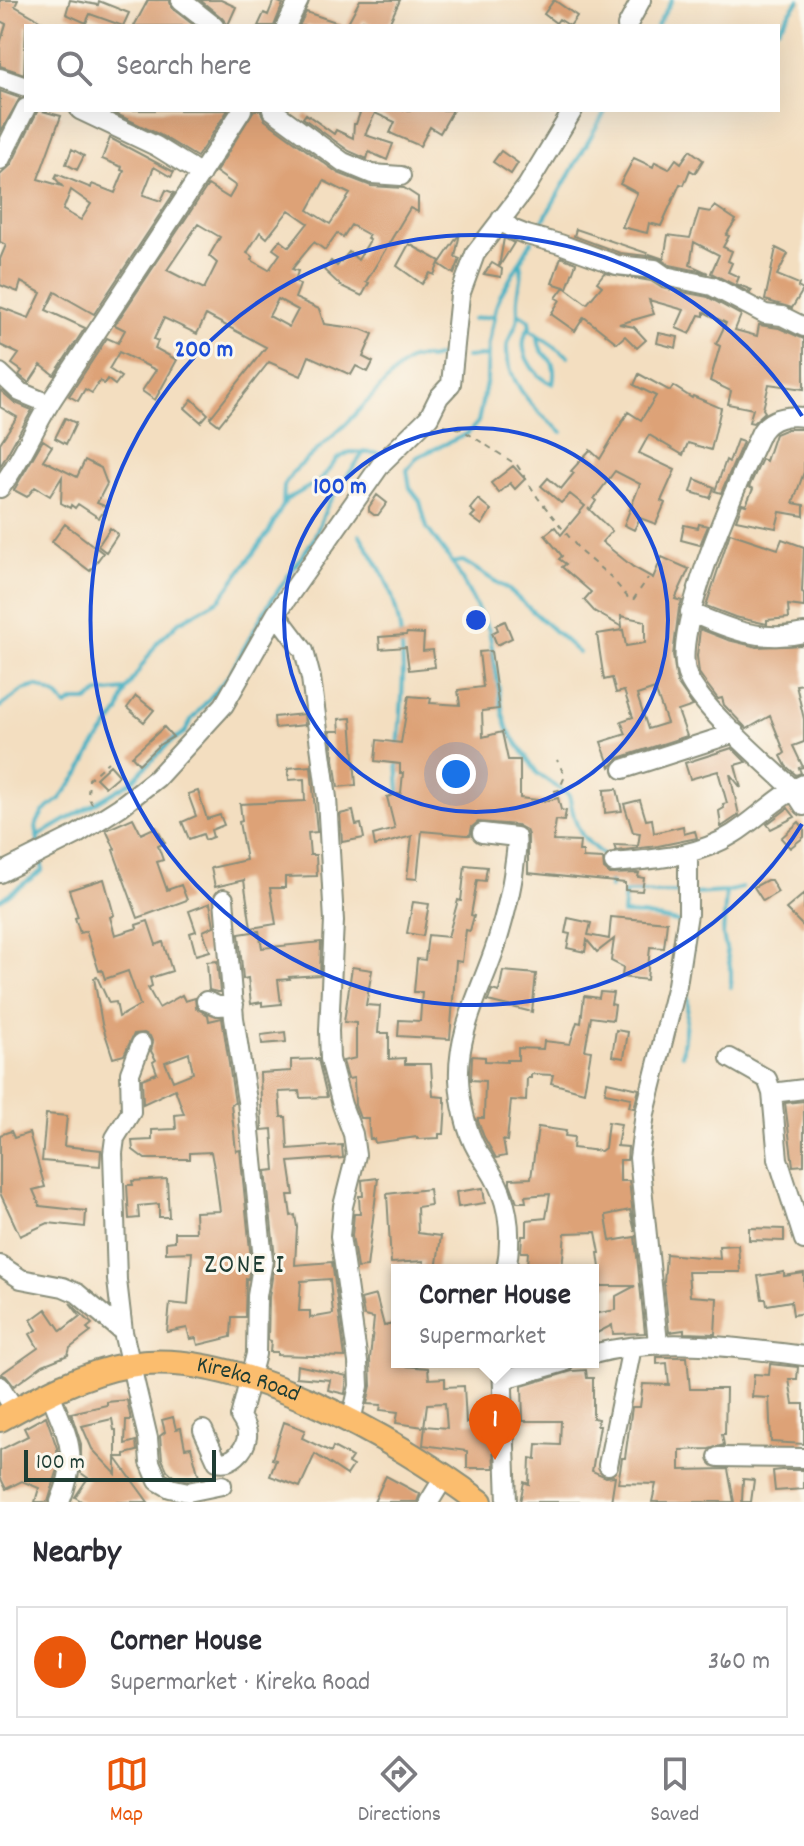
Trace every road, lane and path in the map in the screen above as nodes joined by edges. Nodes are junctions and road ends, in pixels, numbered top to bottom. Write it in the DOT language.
graph roads {
  1 [pos="181,0"];
  2 [pos="299,0"];
  3 [pos="641,0"];
  4 [pos="211,24"];
  5 [pos="287,24"];
  6 [pos="628,24"];
  7 [pos="0,78"];
  8 [pos="24,86"];
  9 [pos="24,112"];
  10 [pos="87,112"];
  11 [pos="241,112"];
  12 [pos="275,112"];
  13 [pos="572,112"];
  14 [pos="0,160"];
  15 [pos="201,174"];
  16 [pos="401,176"];
  17 [pos="501,219"];
  18 [pos="804,327"];
  19 [pos="0,373"];
  20 [pos="49,404"];
  21 [pos="430,415"];
  22 [pos="804,417"];
  23 [pos="0,488"];
  24 [pos="648,578"];
  25 [pos="690,612"];
  26 [pos="276,614"];
  27 [pos="804,633"];
  28 [pos="735,733"];
  29 [pos="557,760"];
  30 [pos="108,762"];
  31 [pos="623,769"];
  32 [pos="798,787"];
  33 [pos="554,791"];
  34 [pos="804,806"];
  35 [pos="94,807"];
  36 [pos="482,833"];
  37 [pos="688,854"];
  38 [pos="614,863"];
  39 [pos="0,873"];
  40 [pos="224,899"];
  41 [pos="206,1001"];
  42 [pos="234,1005"];
  43 [pos="141,1044"];
  44 [pos="730,1058"];
  45 [pos="804,1089"];
  46 [pos="772,1093"];
  47 [pos="803,1235"];
  48 [pos="507,1264"];
  49 [pos="0,1265"];
  50 [pos="123,1332"];
  51 [pos="658,1343"];
  52 [pos="632,1347"];
  53 [pos="599,1353"];
  54 [pos="804,1356"];
  55 [pos="131,1364"];
  56 [pos="503,1370"];
  57 [pos="251,1379"];
  58 [pos="0,1386"];
  59 [pos="50,1393"];
  60 [pos="7,1414"];
  61 [pos="351,1421"];
  62 [pos="203,1430"];
  63 [pos="718,1457"];
  64 [pos="804,1458"];
  65 [pos="608,1465"];
  66 [pos="445,1476"];
  67 [pos="222,1485"];
  68 [pos="196,1497"];
  69 [pos="60,1502"];
  70 [pos="429,1502"];
  71 [pos="480,1502"];
  72 [pos="507,1502"];
  1 -- 4 [label="street"];
  2 -- 5 [label="street"];
  3 -- 6 [label="street"];
  7 -- 8 [label="street"];
  9 -- 14 [label="street"];
  10 -- 15 [label="street"];
  11 -- 15 [label="street"];
  12 -- 16 [label="street"];
  13 -- 17 [label="street"];
  15 -- 20 [label="street"];
  17 -- 18 [label="street"];
  17 -- 21 [label="street"];
  19 -- 20 [label="street"];
  20 -- 23 [label="street"];
  21 -- 24 [label="path"];
  21 -- 26 [label="street"];
  22 -- 25 [label="street"];
  25 -- 27 [label="street"];
  25 -- 28 [label="street"];
  26 -- 39 [label="street"];
  26 -- 61 [label="street"];
  28 -- 31 [label="street"];
  28 -- 32 [label="street"];
  29 -- 33 [label="path"];
  30 -- 35 [label="path"];
  32 -- 34 [label="street"];
  32 -- 37 [label="street"];
  36 -- 48 [label="street"];
  37 -- 38 [label="street"];
  37 -- 51 [label="street"];
  40 -- 42 [label="street"];
  41 -- 42 [label="street"];
  42 -- 57 [label="street"];
  43 -- 50 [label="street"];
  44 -- 46 [label="street"];
  45 -- 46 [label="street"];
  46 -- 47 [label="street"];
  49 -- 50 [label="street"];
  50 -- 55 [label="street"];
  51 -- 52 [label="street"];
  51 -- 54 [label="street"];
  52 -- 53 [label="street"];
  52 -- 65 [label="street"];
  55 -- 57 [label="main road, Kireka Road"];
  55 -- 59 [label="main road, Kireka Road"];
  55 -- 68 [label="street"];
  56 -- 72 [label="street"];
  57 -- 61 [label="main road, Kireka Road"];
  57 -- 62 [label="street"];
  58 -- 60 [label="street"];
  59 -- 60 [label="main road, Kireka Road"];
  59 -- 69 [label="street"];
  61 -- 66 [label="main road, Kireka Road"];
  63 -- 64 [label="street"];
  66 -- 70 [label="street"];
  66 -- 71 [label="main road, Kireka Road"];
  67 -- 68 [label="street"];
}
